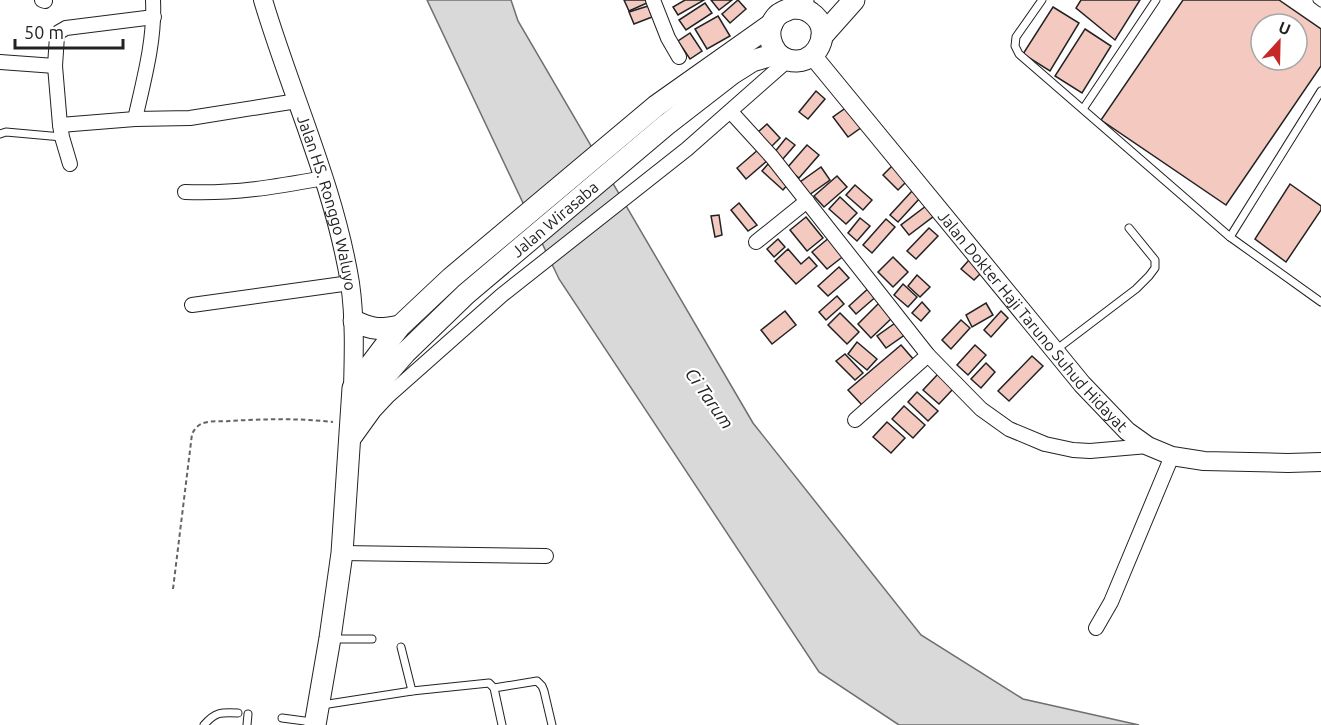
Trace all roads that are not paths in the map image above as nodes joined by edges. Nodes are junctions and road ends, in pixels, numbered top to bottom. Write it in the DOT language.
graph roads {
  1 [pos="153,0"];
  2 [pos="263,0"];
  3 [pos="653,0"];
  4 [pos="854,0"];
  5 [pos="1042,0"];
  6 [pos="1156,0"];
  7 [pos="1317,0"];
  8 [pos="1321,3"];
  9 [pos="784,9"];
  10 [pos="154,17"];
  11 [pos="822,36"];
  12 [pos="812,55"];
  13 [pos="679,57"];
  14 [pos="784,58"];
  15 [pos="0,62"];
  16 [pos="56,66"];
  17 [pos="1321,92"];
  18 [pos="297,101"];
  19 [pos="1083,109"];
  20 [pos="730,112"];
  21 [pos="135,118"];
  22 [pos="61,131"];
  23 [pos="0,134"];
  24 [pos="70,164"];
  25 [pos="324,178"];
  26 [pos="184,192"];
  27 [pos="807,201"];
  28 [pos="1129,228"];
  29 [pos="1230,237"];
  30 [pos="756,242"];
  31 [pos="350,283"];
  32 [pos="1321,302"];
  33 [pos="192,305"];
  34 [pos="354,321"];
  35 [pos="400,326"];
  36 [pos="1055,351"];
  37 [pos="928,355"];
  38 [pos="353,388"];
  39 [pos="351,419"];
  40 [pos="855,420"];
  41 [pos="349,445"];
  42 [pos="1148,446"];
  43 [pos="1172,456"];
  44 [pos="1321,462"];
  45 [pos="342,553"];
  46 [pos="546,556"];
  47 [pos="1096,628"];
  48 [pos="330,638"];
  49 [pos="372,639"];
  50 [pos="402,647"];
  51 [pos="494,688"];
  52 [pos="412,691"];
  53 [pos="238,712"];
  54 [pos="248,714"];
  55 [pos="282,718"];
  56 [pos="316,718"];
  57 [pos="204,725"];
  58 [pos="247,725"];
  59 [pos="502,725"];
  60 [pos="552,725"];
  1 -- 10 [label="street"];
  2 -- 18 [label="street, Jalan HS. Ronggo Waluyo"];
  3 -- 13 [label="street"];
  4 -- 11 [label="main road"];
  5 -- 19 [label="lane"];
  6 -- 19 [label="lane"];
  7 -- 8 [label="lane"];
  9 -- 11 [label="main road"];
  9 -- 14 [label="main road"];
  9 -- 35 [label="main road, Jalan Wirasaba"];
  10 -- 16 [label="street"];
  10 -- 21 [label="street"];
  11 -- 12 [label="main road"];
  12 -- 14 [label="main road"];
  12 -- 36 [label="street, Jalan Dokter Haji Taruno Suhud Hidayat"];
  14 -- 20 [label="street"];
  14 -- 39 [label="main road, Jalan Wirasaba"];
  15 -- 16 [label="street"];
  16 -- 22 [label="street"];
  17 -- 29 [label="lane"];
  18 -- 21 [label="street"];
  18 -- 25 [label="street, Jalan HS. Ronggo Waluyo"];
  19 -- 29 [label="lane"];
  20 -- 27 [label="street"];
  20 -- 41 [label="street"];
  21 -- 22 [label="street"];
  22 -- 23 [label="lane"];
  22 -- 24 [label="street"];
  25 -- 26 [label="street"];
  25 -- 31 [label="street, Jalan HS. Ronggo Waluyo"];
  27 -- 30 [label="street"];
  27 -- 37 [label="street"];
  28 -- 36 [label="lane"];
  29 -- 32 [label="lane"];
  31 -- 33 [label="street"];
  31 -- 34 [label="street, Jalan HS. Ronggo Waluyo"];
  34 -- 35 [label="main road"];
  34 -- 38 [label="street, Jalan HS. Ronggo Waluyo"];
  35 -- 38 [label="main road, Jalan Wirasaba"];
  36 -- 42 [label="street, Jalan Dokter Haji Taruno Suhud Hidayat"];
  37 -- 40 [label="street"];
  37 -- 42 [label="street"];
  38 -- 39 [label="main road, Jalan HS. Ronggo Waluyo"];
  39 -- 41 [label="main road, Jalan HS. Ronggo Waluyo"];
  41 -- 45 [label="main road, Jalan HS. Ronggo Waluyo"];
  42 -- 43 [label="street, Jalan Dokter Haji Taruno Suhud Hidayat"];
  43 -- 44 [label="street, Jalan Dokter Haji Taruno Suhud Hidayat"];
  43 -- 47 [label="street"];
  45 -- 46 [label="street"];
  45 -- 48 [label="main road, Jalan HS. Ronggo Waluyo"];
  48 -- 49 [label="lane"];
  48 -- 56 [label="main road, Jalan HS. Ronggo Waluyo"];
  50 -- 52 [label="lane"];
  51 -- 52 [label="lane"];
  51 -- 59 [label="lane"];
  51 -- 60 [label="lane"];
  52 -- 56 [label="lane"];
  53 -- 57 [label="lane"];
  54 -- 58 [label="lane"];
  55 -- 56 [label="lane"];
}
